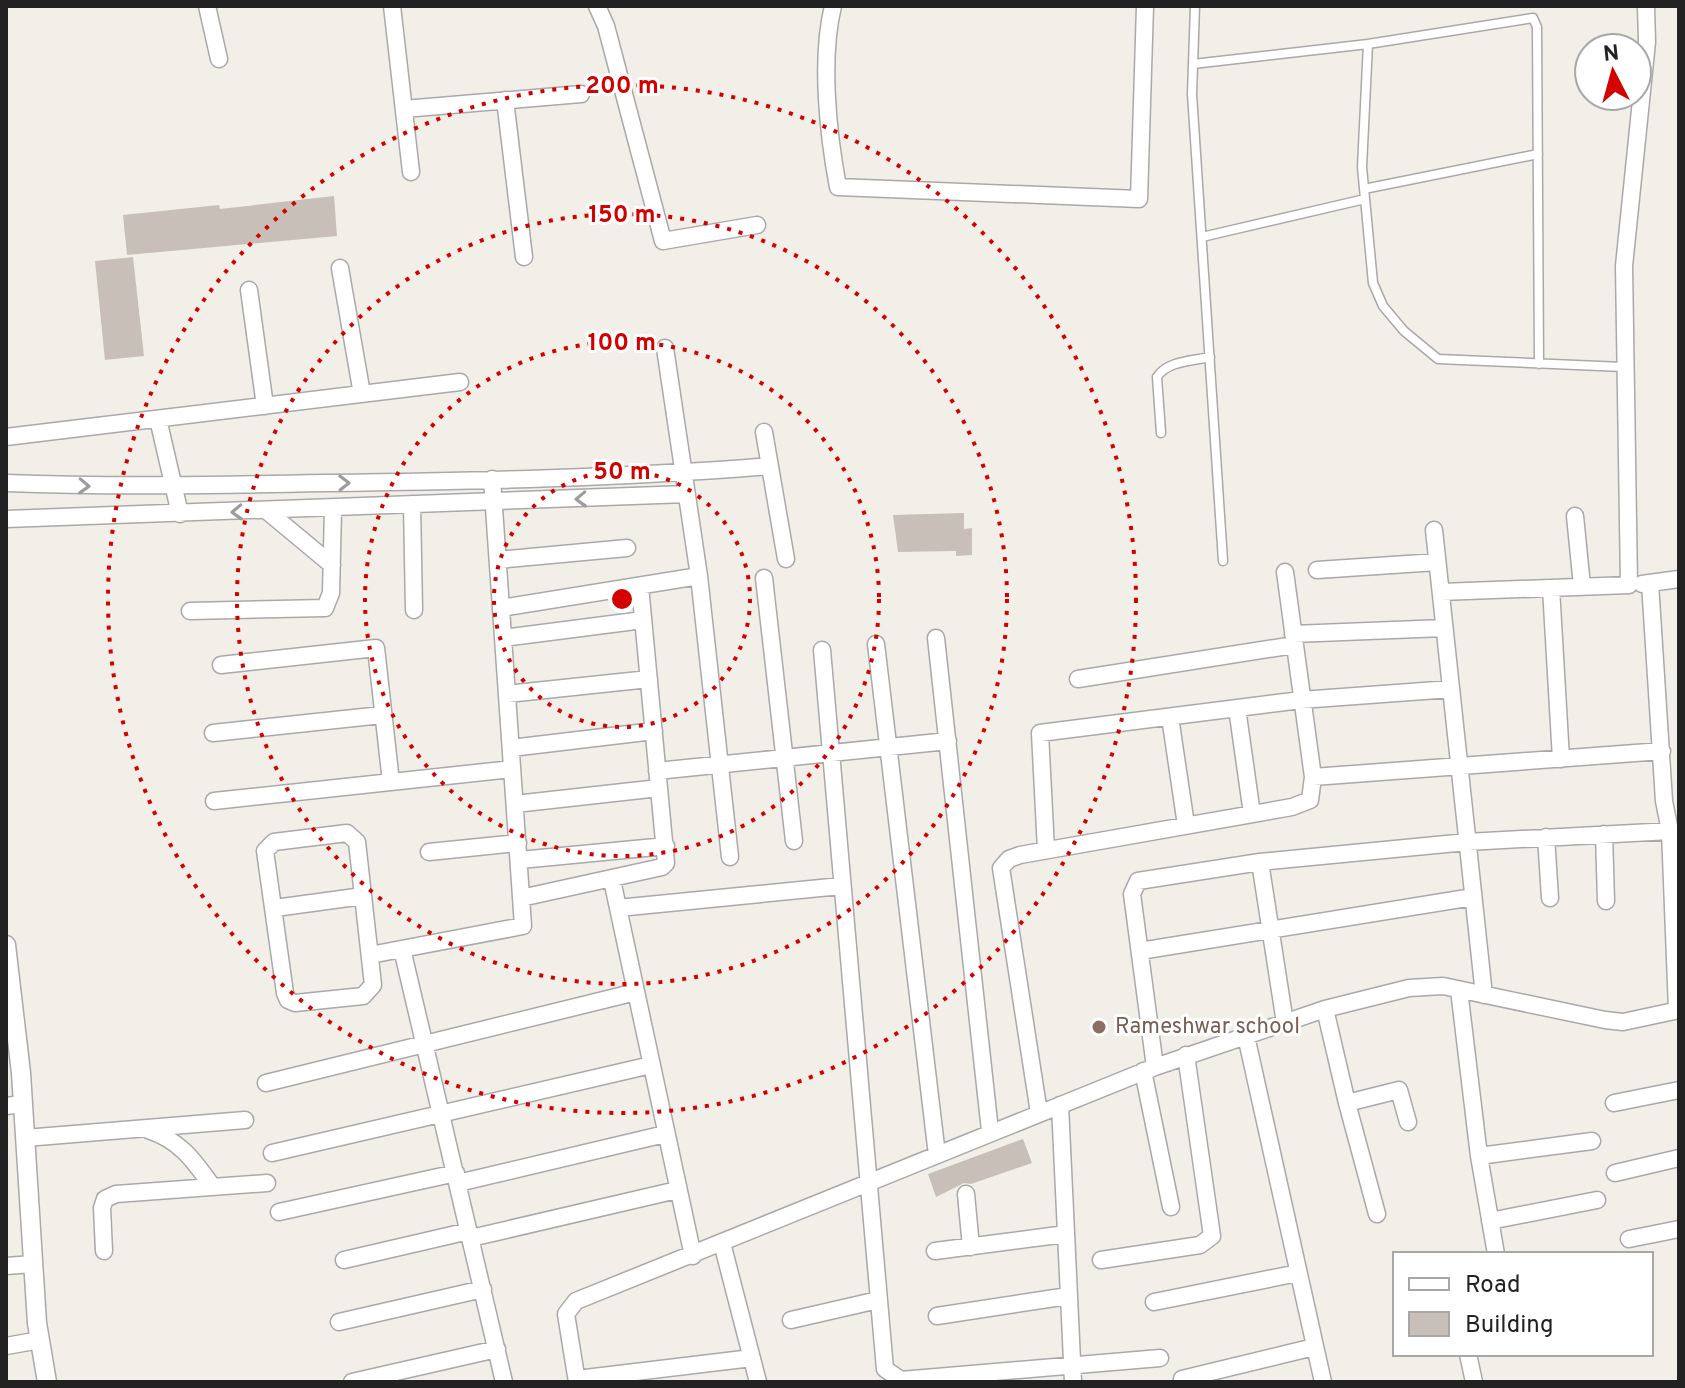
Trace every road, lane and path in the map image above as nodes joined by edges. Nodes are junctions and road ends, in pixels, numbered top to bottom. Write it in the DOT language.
graph roads {
  1 [pos="207,6"];
  2 [pos="392,6"];
  3 [pos="597,6"];
  4 [pos="833,6"];
  5 [pos="1145,6"];
  6 [pos="1195,6"];
  7 [pos="1646,6"];
  8 [pos="1368,44"];
  9 [pos="219,59"];
  10 [pos="1193,64"];
  11 [pos="581,94"];
  12 [pos="505,100"];
  13 [pos="404,109"];
  14 [pos="1538,154"];
  15 [pos="411,172"];
  16 [pos="1364,189"];
  17 [pos="1365,199"];
  18 [pos="757,225"];
  19 [pos="1202,237"];
  20 [pos="524,257"];
  21 [pos="340,268"];
  22 [pos="249,290"];
  23 [pos="665,348"];
  24 [pos="1210,357"];
  25 [pos="1539,364"];
  26 [pos="1623,367"];
  27 [pos="460,382"];
  28 [pos="362,394"];
  29 [pos="265,406"];
  30 [pos="158,419"];
  31 [pos="764,432"];
  32 [pos="1161,433"];
  33 [pos="6,437"];
  34 [pos="770,466"];
  35 [pos="684,473"];
  36 [pos="492,479"];
  37 [pos="6,483"];
  38 [pos="173,486"];
  39 [pos="687,494"];
  40 [pos="494,503"];
  41 [pos="412,504"];
  42 [pos="333,509"];
  43 [pos="267,511"];
  44 [pos="180,514"];
  45 [pos="1575,516"];
  46 [pos="6,519"];
  47 [pos="1434,530"];
  48 [pos="627,548"];
  49 [pos="786,559"];
  50 [pos="498,560"];
  51 [pos="1223,561"];
  52 [pos="1437,562"];
  53 [pos="332,565"];
  54 [pos="1317,570"];
  55 [pos="1285,572"];
  56 [pos="699,576"];
  57 [pos="764,578"];
  58 [pos="1679,579"];
  59 [pos="1650,583"];
  60 [pos="1629,585"];
  61 [pos="640,586"];
  62 [pos="1582,586"];
  63 [pos="1551,588"];
  64 [pos="1441,592"];
  65 [pos="501,608"];
  66 [pos="414,610"];
  67 [pos="190,611"];
  68 [pos="643,620"];
  69 [pos="1444,628"];
  70 [pos="503,638"];
  71 [pos="936,638"];
  72 [pos="1293,639"];
  73 [pos="876,644"];
  74 [pos="822,650"];
  75 [pos="221,665"];
  76 [pos="649,679"];
  77 [pos="1078,679"];
  78 [pos="1451,689"];
  79 [pos="507,694"];
  80 [pos="1301,700"];
  81 [pos="1237,708"];
  82 [pos="382,715"];
  83 [pos="1170,717"];
  84 [pos="654,731"];
  85 [pos="213,733"];
  86 [pos="948,741"];
  87 [pos="888,747"];
  88 [pos="511,748"];
  89 [pos="1662,751"];
  90 [pos="830,753"];
  91 [pos="782,758"];
  92 [pos="1561,759"];
  93 [pos="722,764"];
  94 [pos="1459,767"];
  95 [pos="512,769"];
  96 [pos="657,771"];
  97 [pos="1313,777"];
  98 [pos="391,782"];
  99 [pos="659,788"];
  100 [pos="214,801"];
  101 [pos="515,804"];
  102 [pos="1252,814"];
  103 [pos="1186,825"];
  104 [pos="1670,831"];
  105 [pos="1604,834"];
  106 [pos="1546,837"];
  107 [pos="794,841"];
  108 [pos="1467,842"];
  109 [pos="518,843"];
  110 [pos="666,846"];
  111 [pos="1046,850"];
  112 [pos="429,852"];
  113 [pos="730,857"];
  114 [pos="520,860"];
  115 [pos="1260,862"];
  116 [pos="612,880"];
  117 [pos="841,886"];
  118 [pos="363,896"];
  119 [pos="1473,897"];
  120 [pos="521,898"];
  121 [pos="1550,898"];
  122 [pos="1606,901"];
  123 [pos="275,908"];
  124 [pos="618,908"];
  125 [pos="1271,929"];
  126 [pos="6,945"];
  127 [pos="402,949"];
  128 [pos="1140,951"];
  129 [pos="370,955"];
  130 [pos="1459,990"];
  131 [pos="636,992"];
  132 [pos="1484,995"];
  133 [pos="1325,1009"];
  134 [pos="1678,1010"];
  135 [pos="1285,1023"];
  136 [pos="1246,1036"];
  137 [pos="425,1045"];
  138 [pos="1186,1055"];
  139 [pos="651,1065"];
  140 [pos="1149,1069"];
  141 [pos="266,1083"];
  142 [pos="1679,1090"];
  143 [pos="1347,1103"];
  144 [pos="1614,1103"];
  145 [pos="14,1105"];
  146 [pos="1060,1105"];
  147 [pos="1039,1113"];
  148 [pos="441,1114"];
  149 [pos="245,1120"];
  150 [pos="1408,1122"];
  151 [pos="142,1128"];
  152 [pos="990,1131"];
  153 [pos="665,1134"];
  154 [pos="25,1138"];
  155 [pos="1592,1141"];
  156 [pos="272,1153"];
  157 [pos="937,1155"];
  158 [pos="1479,1156"];
  159 [pos="1679,1158"];
  160 [pos="1615,1173"];
  161 [pos="457,1178"];
  162 [pos="267,1183"];
  163 [pos="866,1184"];
  164 [pos="212,1186"];
  165 [pos="677,1190"];
  166 [pos="966,1194"];
  167 [pos="1597,1200"];
  168 [pos="1171,1207"];
  169 [pos="279,1212"];
  170 [pos="1377,1214"];
  171 [pos="1490,1221"];
  172 [pos="1679,1229"];
  173 [pos="470,1234"];
  174 [pos="1066,1234"];
  175 [pos="1629,1239"];
  176 [pos="722,1243"];
  177 [pos="971,1247"];
  178 [pos="104,1251"];
  179 [pos="935,1251"];
  180 [pos="1496,1252"];
  181 [pos="693,1256"];
  182 [pos="344,1260"];
  183 [pos="1101,1260"];
  184 [pos="33,1264"];
  185 [pos="6,1266"];
  186 [pos="1298,1273"];
  187 [pos="483,1289"];
  188 [pos="1068,1296"];
  189 [pos="878,1300"];
  190 [pos="1154,1302"];
  191 [pos="937,1316"];
  192 [pos="791,1320"];
  193 [pos="339,1322"];
  194 [pos="40,1340"];
  195 [pos="6,1346"];
  196 [pos="1314,1347"];
  197 [pos="497,1349"];
  198 [pos="1468,1356"];
  199 [pos="752,1358"];
  200 [pos="1160,1358"];
  201 [pos="1072,1374"];
  202 [pos="1182,1379"];
  203 [pos="577,1381"];
  204 [pos="47,1382"];
  205 [pos="352,1382"];
  206 [pos="504,1382"];
  207 [pos="758,1382"];
  208 [pos="1323,1382"];
  209 [pos="1474,1382"];
  1 -- 9 [label="street"];
  2 -- 13 [label="street"];
  3 -- 18 [label="street"];
  4 -- 5 [label="street"];
  6 -- 10 [label="lane"];
  7 -- 26 [label="street"];
  8 -- 10 [label="lane"];
  8 -- 14 [label="lane"];
  8 -- 16 [label="lane"];
  10 -- 19 [label="lane"];
  11 -- 12 [label="street"];
  12 -- 13 [label="street"];
  12 -- 20 [label="street"];
  13 -- 15 [label="street"];
  14 -- 16 [label="lane"];
  14 -- 25 [label="lane"];
  16 -- 17 [label="lane"];
  17 -- 19 [label="lane"];
  17 -- 25 [label="lane"];
  19 -- 24 [label="lane"];
  21 -- 28 [label="street"];
  22 -- 29 [label="street"];
  23 -- 35 [label="street"];
  24 -- 32 [label="lane"];
  24 -- 51 [label="lane"];
  25 -- 26 [label="lane"];
  26 -- 60 [label="street"];
  27 -- 28 [label="street"];
  28 -- 29 [label="street"];
  29 -- 30 [label="street"];
  30 -- 33 [label="street"];
  30 -- 38 [label="street"];
  31 -- 34 [label="street"];
  34 -- 35 [label="street"];
  34 -- 49 [label="street"];
  35 -- 36 [label="street"];
  35 -- 39 [label="street"];
  38 -- 36 [label="street, one-way"];
  36 -- 40 [label="street"];
  37 -- 38 [label="street, one-way"];
  38 -- 44 [label="street"];
  39 -- 40 [label="street, one-way"];
  39 -- 56 [label="street"];
  40 -- 41 [label="street"];
  40 -- 50 [label="street"];
  41 -- 42 [label="street"];
  41 -- 66 [label="street"];
  42 -- 43 [label="street"];
  42 -- 53 [label="street"];
  43 -- 44 [label="street, one-way"];
  43 -- 53 [label="street"];
  44 -- 46 [label="street"];
  45 -- 62 [label="street"];
  47 -- 52 [label="street"];
  48 -- 50 [label="street"];
  50 -- 65 [label="street"];
  52 -- 54 [label="street"];
  52 -- 64 [label="street"];
  53 -- 67 [label="street"];
  55 -- 72 [label="street"];
  56 -- 61 [label="street"];
  56 -- 93 [label="street"];
  57 -- 91 [label="street"];
  58 -- 59 [label="street"];
  59 -- 60 [label="street"];
  59 -- 89 [label="street"];
  60 -- 62 [label="street"];
  61 -- 65 [label="street"];
  61 -- 68 [label="street"];
  62 -- 63 [label="street"];
  63 -- 64 [label="street"];
  63 -- 92 [label="street"];
  64 -- 69 [label="street"];
  65 -- 70 [label="street"];
  68 -- 70 [label="street"];
  68 -- 76 [label="street"];
  69 -- 72 [label="street"];
  69 -- 78 [label="street"];
  70 -- 79 [label="street"];
  71 -- 86 [label="street"];
  72 -- 77 [label="street"];
  72 -- 80 [label="street"];
  73 -- 87 [label="street"];
  74 -- 90 [label="street"];
  75 -- 82 [label="street"];
  76 -- 79 [label="street"];
  76 -- 84 [label="street"];
  78 -- 80 [label="street"];
  78 -- 94 [label="street"];
  79 -- 88 [label="street"];
  80 -- 81 [label="street"];
  80 -- 97 [label="street"];
  81 -- 83 [label="street"];
  81 -- 102 [label="street"];
  82 -- 85 [label="street"];
  82 -- 98 [label="street"];
  83 -- 103 [label="street"];
  83 -- 111 [label="street"];
  84 -- 88 [label="street"];
  84 -- 96 [label="street"];
  86 -- 87 [label="street"];
  86 -- 152 [label="street"];
  87 -- 90 [label="street"];
  87 -- 157 [label="street"];
  88 -- 95 [label="street"];
  89 -- 92 [label="street"];
  89 -- 104 [label="street"];
  90 -- 91 [label="street"];
  90 -- 117 [label="street"];
  91 -- 93 [label="street"];
  91 -- 107 [label="street"];
  92 -- 94 [label="street"];
  93 -- 96 [label="street"];
  93 -- 113 [label="street"];
  94 -- 97 [label="street"];
  94 -- 108 [label="street"];
  95 -- 98 [label="street"];
  95 -- 101 [label="street"];
  96 -- 99 [label="street"];
  97 -- 102 [label="street"];
  98 -- 100 [label="street"];
  99 -- 101 [label="street"];
  99 -- 110 [label="street"];
  101 -- 109 [label="street"];
  102 -- 103 [label="street"];
  103 -- 111 [label="street"];
  104 -- 105 [label="street"];
  104 -- 134 [label="street"];
  105 -- 106 [label="street"];
  105 -- 122 [label="street"];
  106 -- 108 [label="street"];
  106 -- 121 [label="street"];
  108 -- 115 [label="street"];
  108 -- 119 [label="street"];
  109 -- 112 [label="street"];
  109 -- 114 [label="street"];
  110 -- 114 [label="street"];
  110 -- 116 [label="street"];
  111 -- 147 [label="street"];
  114 -- 120 [label="street"];
  115 -- 125 [label="street"];
  115 -- 128 [label="street"];
  116 -- 120 [label="street"];
  116 -- 124 [label="street"];
  117 -- 124 [label="street"];
  117 -- 163 [label="street"];
  118 -- 123 [label="street"];
  118 -- 123 [label="street"];
  118 -- 129 [label="street"];
  119 -- 125 [label="street"];
  119 -- 132 [label="street"];
  120 -- 127 [label="street"];
  123 -- 129 [label="street"];
  124 -- 131 [label="street"];
  125 -- 128 [label="street"];
  125 -- 135 [label="street"];
  126 -- 145 [label="street"];
  127 -- 129 [label="street"];
  127 -- 137 [label="street"];
  128 -- 140 [label="street"];
  130 -- 132 [label="street"];
  130 -- 133 [label="street"];
  130 -- 158 [label="street"];
  131 -- 137 [label="street"];
  131 -- 139 [label="street"];
  132 -- 134 [label="street"];
  133 -- 135 [label="street"];
  133 -- 143 [label="street"];
  135 -- 136 [label="street"];
  136 -- 138 [label="street"];
  136 -- 186 [label="street"];
  137 -- 141 [label="street"];
  137 -- 148 [label="street"];
  138 -- 140 [label="street"];
  138 -- 183 [label="street"];
  139 -- 148 [label="street"];
  139 -- 153 [label="street"];
  140 -- 146 [label="street"];
  140 -- 168 [label="street"];
  142 -- 144 [label="street"];
  143 -- 150 [label="street"];
  143 -- 170 [label="street"];
  145 -- 154 [label="street"];
  146 -- 147 [label="street"];
  146 -- 174 [label="street"];
  147 -- 152 [label="street"];
  148 -- 156 [label="street"];
  148 -- 161 [label="street"];
  149 -- 151 [label="street"];
  151 -- 154 [label="street"];
  151 -- 164 [label="street"];
  152 -- 157 [label="street"];
  153 -- 161 [label="street"];
  153 -- 165 [label="street"];
  154 -- 184 [label="street"];
  155 -- 158 [label="street"];
  157 -- 163 [label="street"];
  158 -- 171 [label="street"];
  159 -- 160 [label="street"];
  161 -- 169 [label="street"];
  161 -- 173 [label="street"];
  162 -- 164 [label="street"];
  163 -- 176 [label="street"];
  163 -- 189 [label="street"];
  164 -- 178 [label="street"];
  165 -- 173 [label="street"];
  165 -- 181 [label="street"];
  166 -- 177 [label="street"];
  167 -- 171 [label="street"];
  171 -- 180 [label="street"];
  172 -- 175 [label="street"];
  173 -- 182 [label="street"];
  173 -- 187 [label="street"];
  174 -- 177 [label="street"];
  174 -- 188 [label="street"];
  176 -- 181 [label="street"];
  176 -- 199 [label="street"];
  177 -- 179 [label="street"];
  181 -- 203 [label="street"];
  184 -- 185 [label="street"];
  184 -- 194 [label="street"];
  186 -- 190 [label="street"];
  186 -- 196 [label="street"];
  187 -- 193 [label="street"];
  187 -- 197 [label="street"];
  188 -- 191 [label="street"];
  188 -- 201 [label="street"];
  189 -- 192 [label="street"];
  189 -- 201 [label="street"];
  194 -- 195 [label="street"];
  194 -- 204 [label="street"];
  196 -- 202 [label="street"];
  196 -- 208 [label="street"];
  197 -- 205 [label="street"];
  197 -- 206 [label="street"];
  198 -- 209 [label="street"];
  199 -- 203 [label="street"];
  199 -- 207 [label="street"];
  200 -- 201 [label="street"];
}
